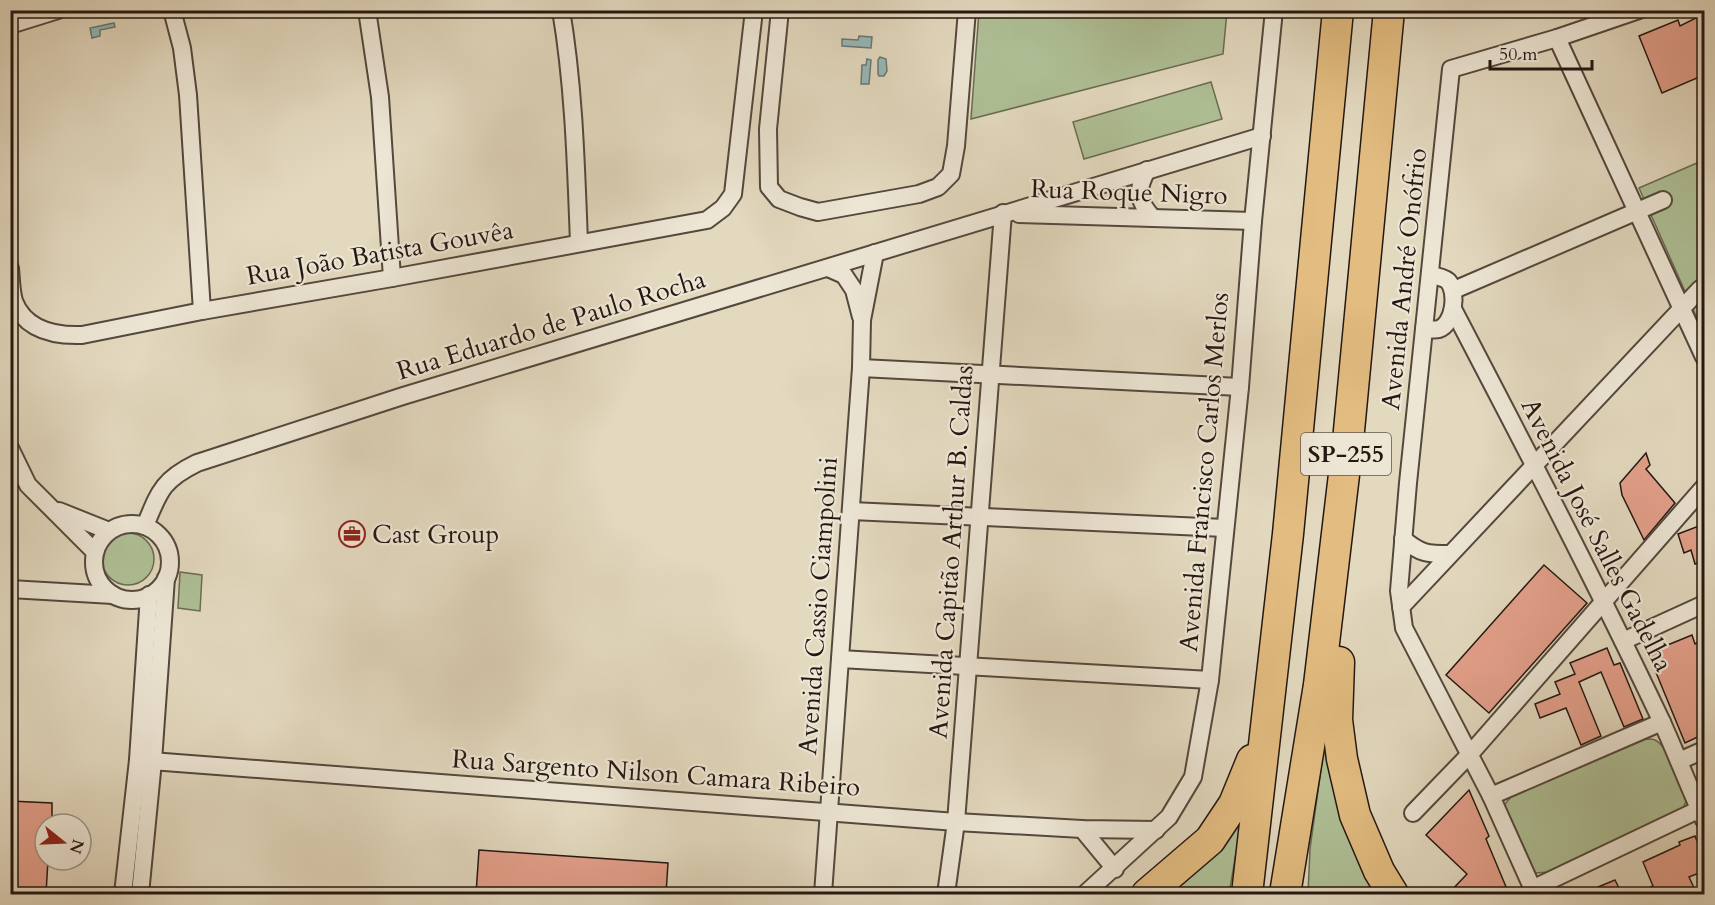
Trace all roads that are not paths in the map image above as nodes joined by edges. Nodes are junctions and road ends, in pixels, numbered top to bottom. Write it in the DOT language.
graph roads {
  1 [pos="58,10"];
  2 [pos="172,10"];
  3 [pos="367,10"];
  4 [pos="561,10"];
  5 [pos="754,10"];
  6 [pos="780,10"];
  7 [pos="967,10"];
  8 [pos="1274,10"];
  9 [pos="1338,10"];
  10 [pos="1389,10"];
  11 [pos="1639,10"];
  12 [pos="10,25"];
  13 [pos="1557,38"];
  14 [pos="1262,136"];
  15 [pos="1147,170"];
  16 [pos="1663,200"];
  17 [pos="1637,211"];
  18 [pos="1003,213"];
  19 [pos="1153,218"];
  20 [pos="1253,221"];
  21 [pos="579,243"];
  22 [pos="874,253"];
  23 [pos="10,268"];
  24 [pos="828,268"];
  25 [pos="1430,275"];
  26 [pos="392,278"];
  27 [pos="1700,289"];
  28 [pos="1454,290"];
  29 [pos="1682,308"];
  30 [pos="202,312"];
  31 [pos="1453,318"];
  32 [pos="862,320"];
  33 [pos="1424,329"];
  34 [pos="1704,357"];
  35 [pos="861,368"];
  36 [pos="991,374"];
  37 [pos="1240,387"];
  38 [pos="1348,441"];
  39 [pos="10,448"];
  40 [pos="1534,464"];
  41 [pos="1704,487"];
  42 [pos="50,507"];
  43 [pos="851,512"];
  44 [pos="980,517"];
  45 [pos="145,526"];
  46 [pos="1225,528"];
  47 [pos="109,531"];
  48 [pos="1404,538"];
  49 [pos="95,552"];
  50 [pos="1450,554"];
  51 [pos="97,577"];
  52 [pos="166,578"];
  53 [pos="10,589"];
  54 [pos="75,593"];
  55 [pos="113,595"];
  56 [pos="149,596"];
  57 [pos="1603,602"];
  58 [pos="1704,604"];
  59 [pos="1401,607"];
  60 [pos="1278,622"];
  61 [pos="1623,641"];
  62 [pos="840,659"];
  63 [pos="968,666"];
  64 [pos="1210,680"];
  65 [pos="1662,722"];
  66 [pos="1704,750"];
  67 [pos="1470,754"];
  68 [pos="146,760"];
  69 [pos="1679,761"];
  70 [pos="1491,796"];
  71 [pos="829,812"];
  72 [pos="1413,813"];
  73 [pos="1702,814"];
  74 [pos="956,822"];
  75 [pos="1082,829"];
  76 [pos="1156,830"];
  77 [pos="1114,869"];
  78 [pos="1534,892"];
  79 [pos="123,894"];
  80 [pos="140,894"];
  81 [pos="823,894"];
  82 [pos="946,894"];
  83 [pos="1085,894"];
  84 [pos="1147,894"];
  85 [pos="1247,894"];
  86 [pos="1285,894"];
  87 [pos="1393,894"];
  1 -- 12 [label="street"];
  2 -- 30 [label="street"];
  3 -- 26 [label="street"];
  4 -- 21 [label="street"];
  5 -- 21 [label="street, Rua João Batista Gouvêa"];
  6 -- 7 [label="street"];
  8 -- 14 [label="street, Avenida Francisco Carlos Merlos"];
  9 -- 60 [label="highway, SP-255"];
  10 -- 38 [label="highway, SP-255"];
  11 -- 13 [label="street"];
  13 -- 17 [label="street"];
  13 -- 25 [label="street, Avenida André Onófrio"];
  14 -- 15 [label="street, Rua Eduardo de Paulo Rocha"];
  14 -- 20 [label="street, Avenida Francisco Carlos Merlos"];
  15 -- 18 [label="street, Rua Eduardo de Paulo Rocha"];
  15 -- 19 [label="street"];
  16 -- 17 [label="street"];
  17 -- 28 [label="street"];
  17 -- 29 [label="street"];
  18 -- 19 [label="street, Rua Roque Nigro"];
  18 -- 22 [label="street, Rua Eduardo de Paulo Rocha"];
  18 -- 36 [label="street, Avenida Capitão Arthur B. Caldas"];
  19 -- 20 [label="street, Rua Roque Nigro"];
  20 -- 37 [label="street, Avenida Francisco Carlos Merlos"];
  21 -- 26 [label="street, Rua João Batista Gouvêa"];
  22 -- 24 [label="street, Rua Eduardo de Paulo Rocha"];
  22 -- 32 [label="street"];
  23 -- 30 [label="street, Rua João Batista Gouvêa"];
  24 -- 32 [label="street"];
  24 -- 45 [label="street, Rua Eduardo de Paulo Rocha"];
  25 -- 28 [label="street"];
  25 -- 33 [label="street, Avenida André Onófrio"];
  26 -- 30 [label="street, Rua João Batista Gouvêa"];
  27 -- 29 [label="street"];
  28 -- 31 [label="street"];
  29 -- 34 [label="street"];
  29 -- 40 [label="street"];
  31 -- 33 [label="street"];
  31 -- 40 [label="street, Avenida José Salles Gadelha"];
  32 -- 35 [label="street, Avenida Cassio Ciampolini"];
  33 -- 48 [label="street, Avenida André Onófrio"];
  35 -- 36 [label="street"];
  35 -- 43 [label="street, Avenida Cassio Ciampolini"];
  36 -- 37 [label="street"];
  36 -- 44 [label="street, Avenida Capitão Arthur B. Caldas"];
  37 -- 46 [label="street, Avenida Francisco Carlos Merlos"];
  38 -- 86 [label="highway, SP-255"];
  38 -- 87 [label="highway"];
  39 -- 42 [label="street"];
  40 -- 50 [label="street"];
  40 -- 57 [label="street, Avenida José Salles Gadelha"];
  41 -- 57 [label="street"];
  42 -- 47 [label="street"];
  42 -- 49 [label="street"];
  43 -- 44 [label="street"];
  43 -- 62 [label="street, Avenida Cassio Ciampolini"];
  44 -- 46 [label="street"];
  44 -- 63 [label="street, Avenida Capitão Arthur B. Caldas"];
  45 -- 47 [label="street"];
  45 -- 52 [label="street"];
  46 -- 64 [label="street, Avenida Francisco Carlos Merlos"];
  47 -- 49 [label="street"];
  48 -- 50 [label="street"];
  48 -- 59 [label="street, Avenida André Onófrio"];
  49 -- 51 [label="street"];
  50 -- 59 [label="street"];
  51 -- 54 [label="street"];
  51 -- 55 [label="street"];
  52 -- 56 [label="street"];
  52 -- 68 [label="street"];
  53 -- 54 [label="street"];
  54 -- 55 [label="street"];
  55 -- 56 [label="street"];
  56 -- 68 [label="street"];
  57 -- 61 [label="street, Avenida José Salles Gadelha"];
  57 -- 67 [label="street"];
  58 -- 61 [label="street"];
  59 -- 67 [label="street, Avenida André Onófrio"];
  60 -- 84 [label="highway"];
  60 -- 85 [label="highway, SP-255"];
  61 -- 65 [label="street, Avenida José Salles Gadelha"];
  62 -- 63 [label="street"];
  62 -- 71 [label="street, Avenida Cassio Ciampolini"];
  63 -- 64 [label="street"];
  63 -- 74 [label="street, Avenida Capitão Arthur B. Caldas"];
  64 -- 76 [label="street, Avenida Francisco Carlos Merlos"];
  65 -- 69 [label="street, Avenida José Salles Gadelha"];
  65 -- 70 [label="street"];
  66 -- 69 [label="street"];
  67 -- 70 [label="street, Avenida André Onófrio"];
  67 -- 72 [label="street"];
  68 -- 71 [label="street, Rua Sargento Nilson Camara Ribeiro"];
  68 -- 79 [label="street"];
  68 -- 80 [label="street"];
  69 -- 73 [label="street, Avenida José Salles Gadelha"];
  70 -- 78 [label="street, Avenida André Onófrio"];
  71 -- 74 [label="street, Rua Sargento Nilson Camara Ribeiro"];
  71 -- 81 [label="street, Avenida Cassio Ciampolini"];
  73 -- 78 [label="street"];
  74 -- 75 [label="street, Rua Sargento Nilson Camara Ribeiro"];
  74 -- 82 [label="street, Avenida Capitão Arthur B. Caldas"];
  75 -- 76 [label="street, Rua Sargento Nilson Camara Ribeiro"];
  75 -- 77 [label="street"];
  76 -- 77 [label="street, Avenida Francisco Carlos Merlos"];
  77 -- 83 [label="street, Avenida Francisco Carlos Merlos"];
}
